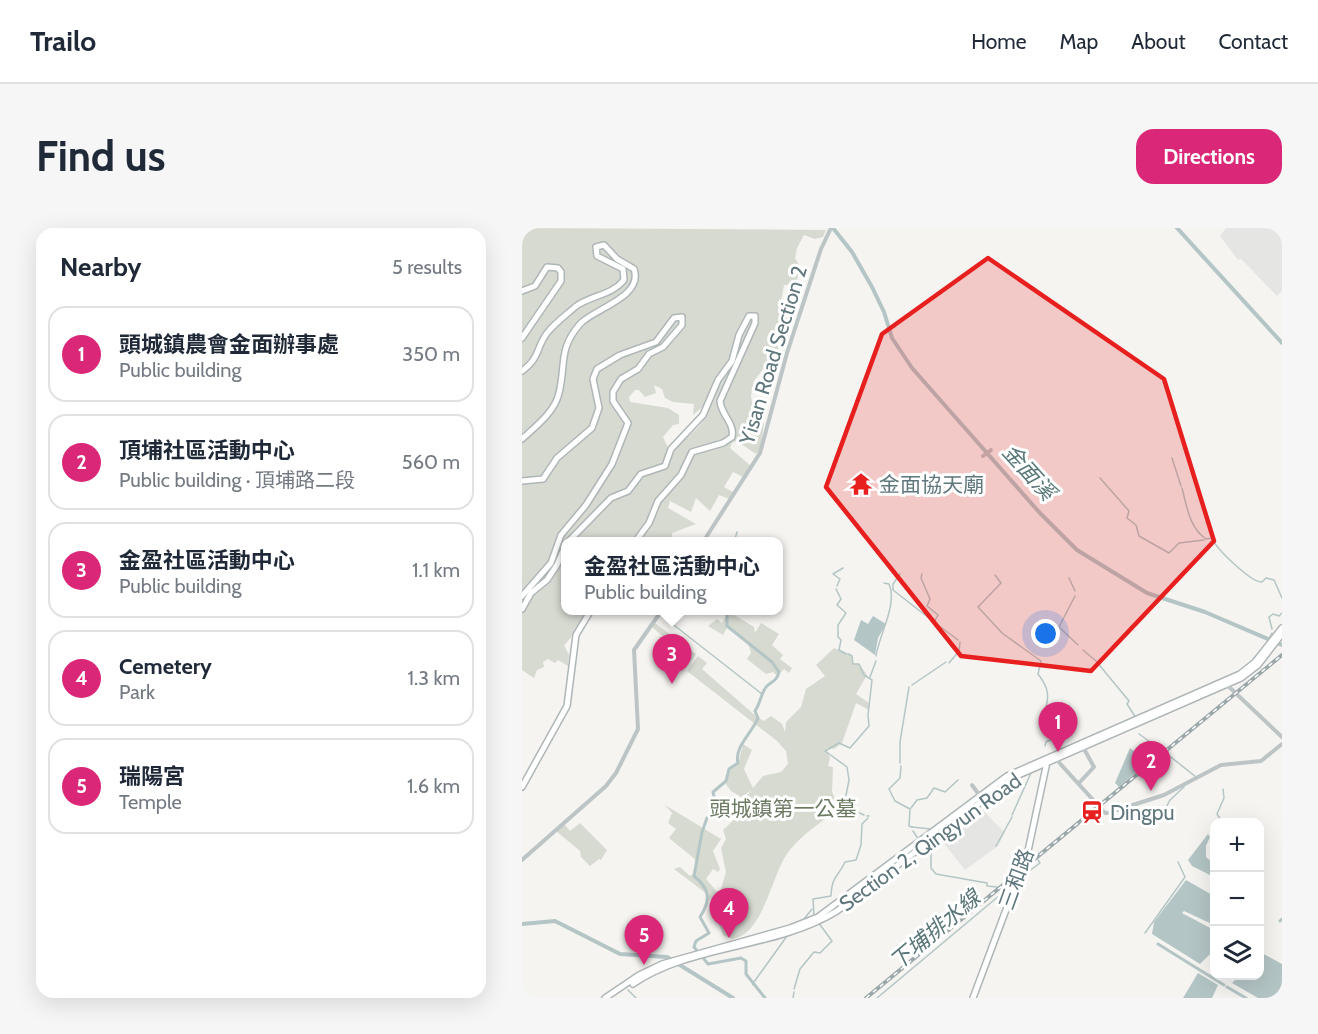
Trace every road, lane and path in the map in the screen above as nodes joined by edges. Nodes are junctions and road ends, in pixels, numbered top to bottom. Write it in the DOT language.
graph roads {
  1 [pos="831,228"];
  2 [pos="522,291"];
  3 [pos="522,338"];
  4 [pos="522,371"];
  5 [pos="522,440"];
  6 [pos="991,450"];
  7 [pos="983,456"];
  8 [pos="868,480"];
  9 [pos="522,481"];
  10 [pos="863,490"];
  11 [pos="573,537"];
  12 [pos="639,537"];
  13 [pos="706,537"];
  14 [pos="561,556"];
  15 [pos="522,596"];
  16 [pos="522,609"];
  17 [pos="586,615"];
  18 [pos="586,615"];
  19 [pos="658,615"];
  20 [pos="1282,628"];
  21 [pos="1279,634"];
  22 [pos="1226,683"];
  23 [pos="1282,737"];
  24 [pos="1282,744"];
  25 [pos="1083,747"];
  26 [pos="1051,759"];
  27 [pos="522,782"];
  28 [pos="1079,783"];
  29 [pos="972,785"];
  30 [pos="522,788"];
  31 [pos="980,796"];
  32 [pos="961,815"];
  33 [pos="522,860"];
  34 [pos="665,965"];
  35 [pos="605,998"];
  36 [pos="612,998"];
  37 [pos="973,998"];
  1 -- 13 [label="street, Yisan Road Section 2"];
  2 -- 3 [label="main road"];
  4 -- 5 [label="main road"];
  6 -- 7 [label="street"];
  8 -- 10 [label="street"];
  9 -- 15 [label="main road"];
  11 -- 12 [label="main road"];
  14 -- 16 [label="main road"];
  17 -- 27 [label="main road"];
  18 -- 30 [label="main road"];
  19 -- 33 [label="street"];
  20 -- 21 [label="main road"];
  21 -- 22 [label="main road, Section 2, Qingyun Road"];
  22 -- 23 [label="street"];
  22 -- 25 [label="main road, Section 2, Qingyun Road"];
  22 -- 26 [label="main road, Section 2, Qingyun Road"];
  24 -- 28 [label="street"];
  25 -- 26 [label="main road, Section 2, Qingyun Road"];
  25 -- 28 [label="street"];
  26 -- 28 [label="street"];
  26 -- 31 [label="main road, Section 2, Qingyun Road"];
  26 -- 32 [label="main road, Section 2, Qingyun Road"];
  26 -- 37 [label="main road, 三和路"];
  29 -- 31 [label="street"];
  31 -- 32 [label="main road, Section 2, Qingyun Road"];
  32 -- 34 [label="main road, Section 2, Qingyun Road"];
  34 -- 35 [label="main road"];
  34 -- 36 [label="main road"];
}
